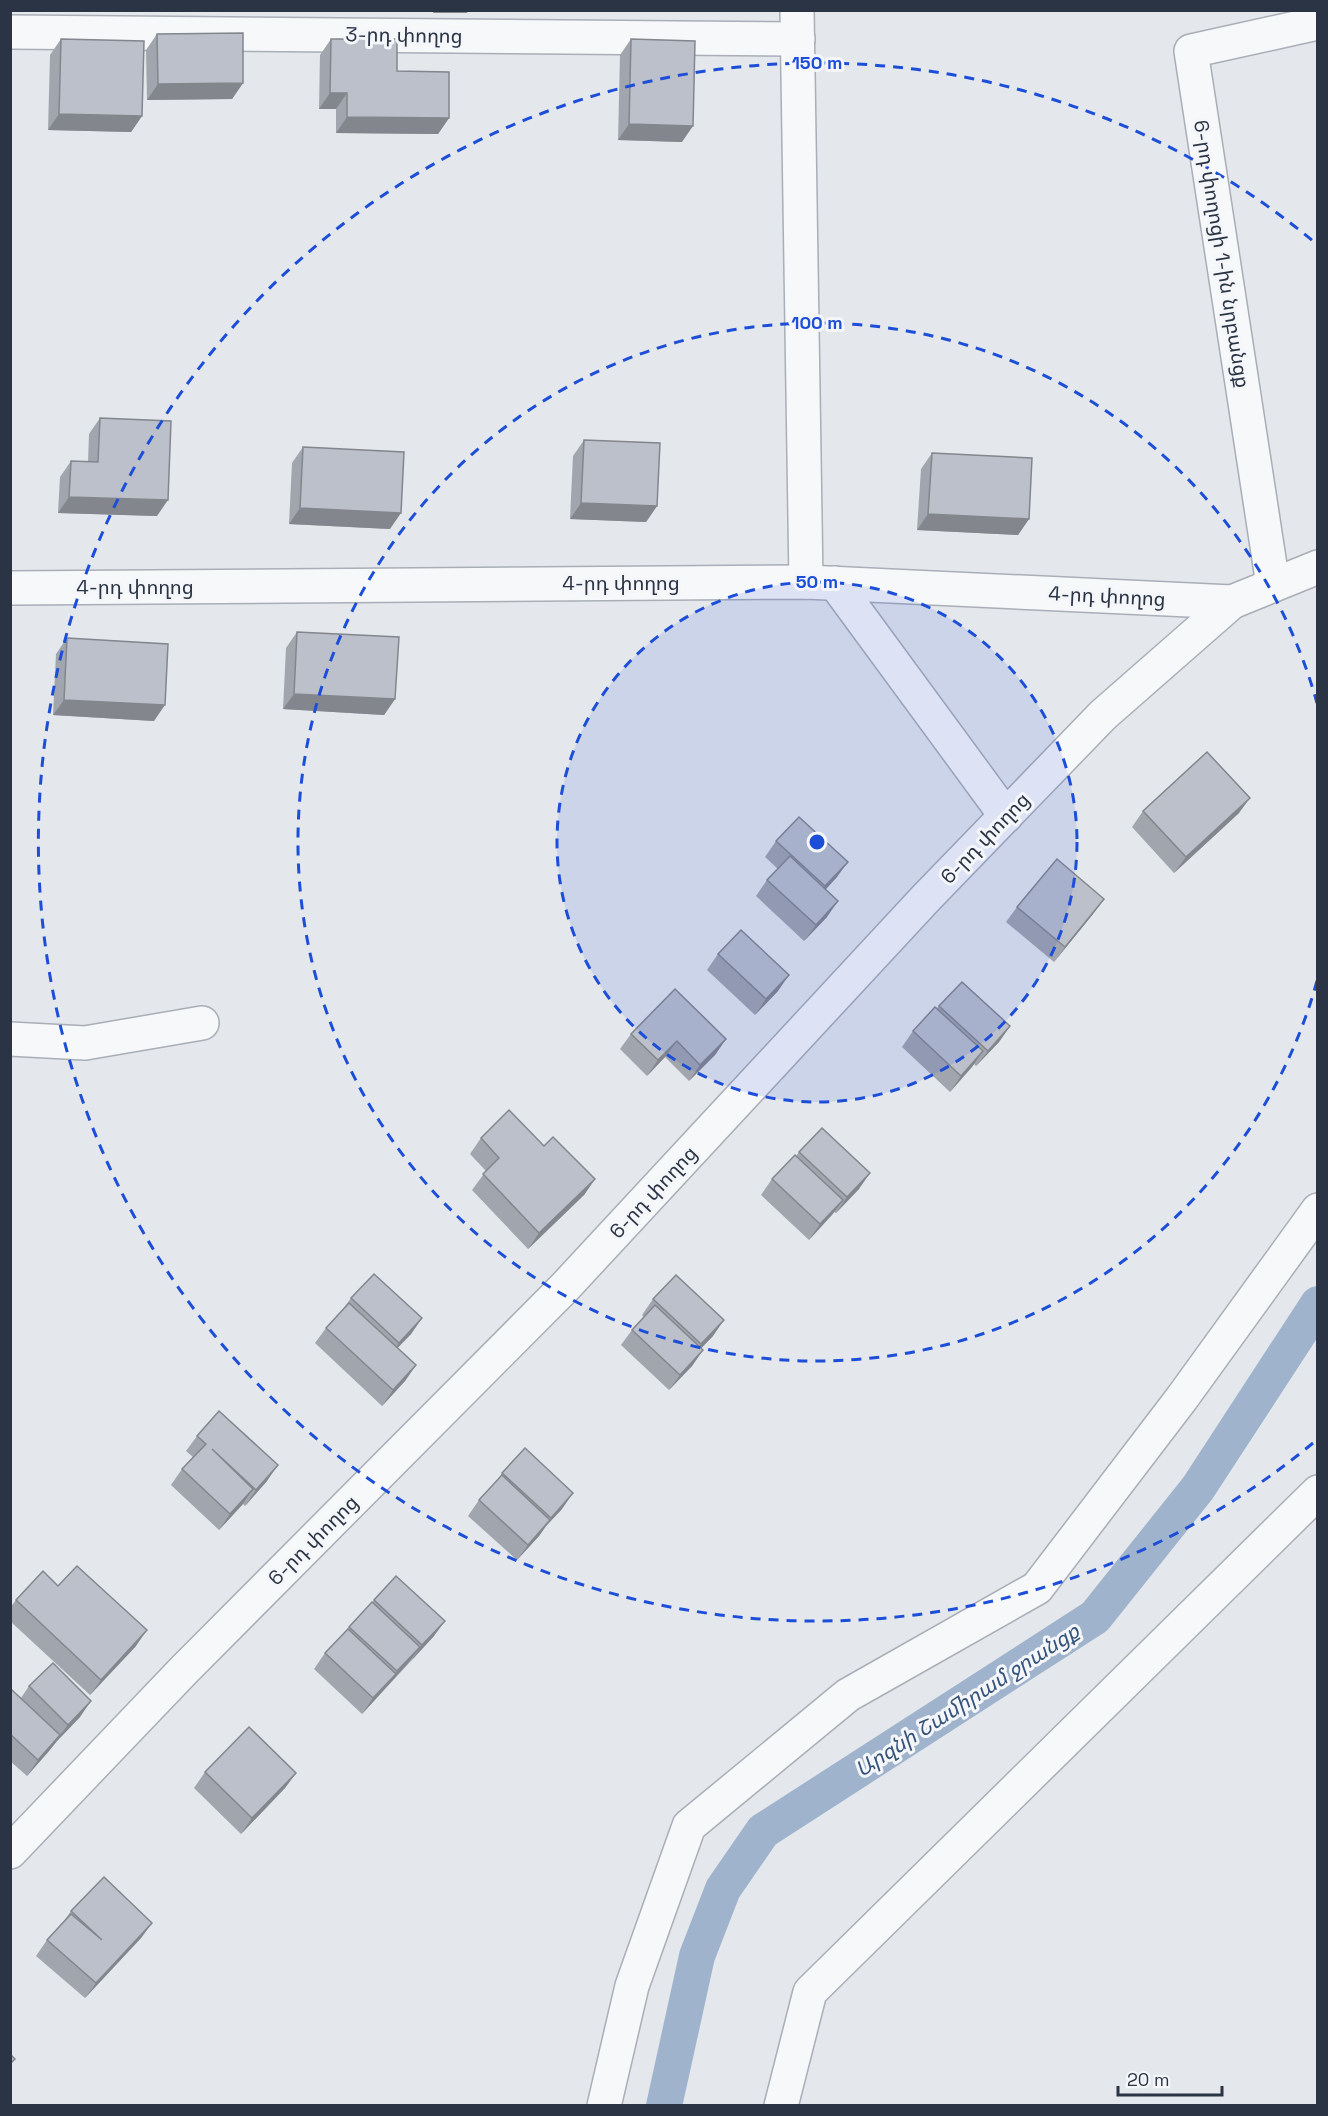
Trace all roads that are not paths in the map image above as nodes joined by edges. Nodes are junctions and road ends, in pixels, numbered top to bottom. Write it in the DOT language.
graph roads {
  1 [pos="1317,23"];
  2 [pos="798,25"];
  3 [pos="10,32"];
  4 [pos="1317,567"];
  5 [pos="821,582"];
  6 [pos="1273,585"];
  7 [pos="10,588"];
  8 [pos="1232,602"];
  9 [pos="1006,816"];
  10 [pos="202,1023"];
  11 [pos="10,1039"];
  12 [pos="1317,1210"];
  13 [pos="1317,1492"];
  14 [pos="10,1852"];
  15 [pos="604,2106"];
  16 [pos="781,2106"];
  1 -- 6 [label="street, 6-րդ փողոցի 1-ին նրբանցք"];
  2 -- 3 [label="street, 3-րդ փողոց"];
  2 -- 5 [label="street"];
  4 -- 6 [label="street, 6-րդ փողոց"];
  5 -- 7 [label="street, 4-րդ փողոց"];
  5 -- 8 [label="street, 4-րդ փողոց"];
  5 -- 9 [label="street"];
  6 -- 8 [label="street, 6-րդ փողոց"];
  8 -- 9 [label="street, 6-րդ փողոց"];
  9 -- 14 [label="street, 6-րդ փողոց"];
  10 -- 11 [label="street"];
  12 -- 15 [label="street"];
  13 -- 16 [label="street"];
}
